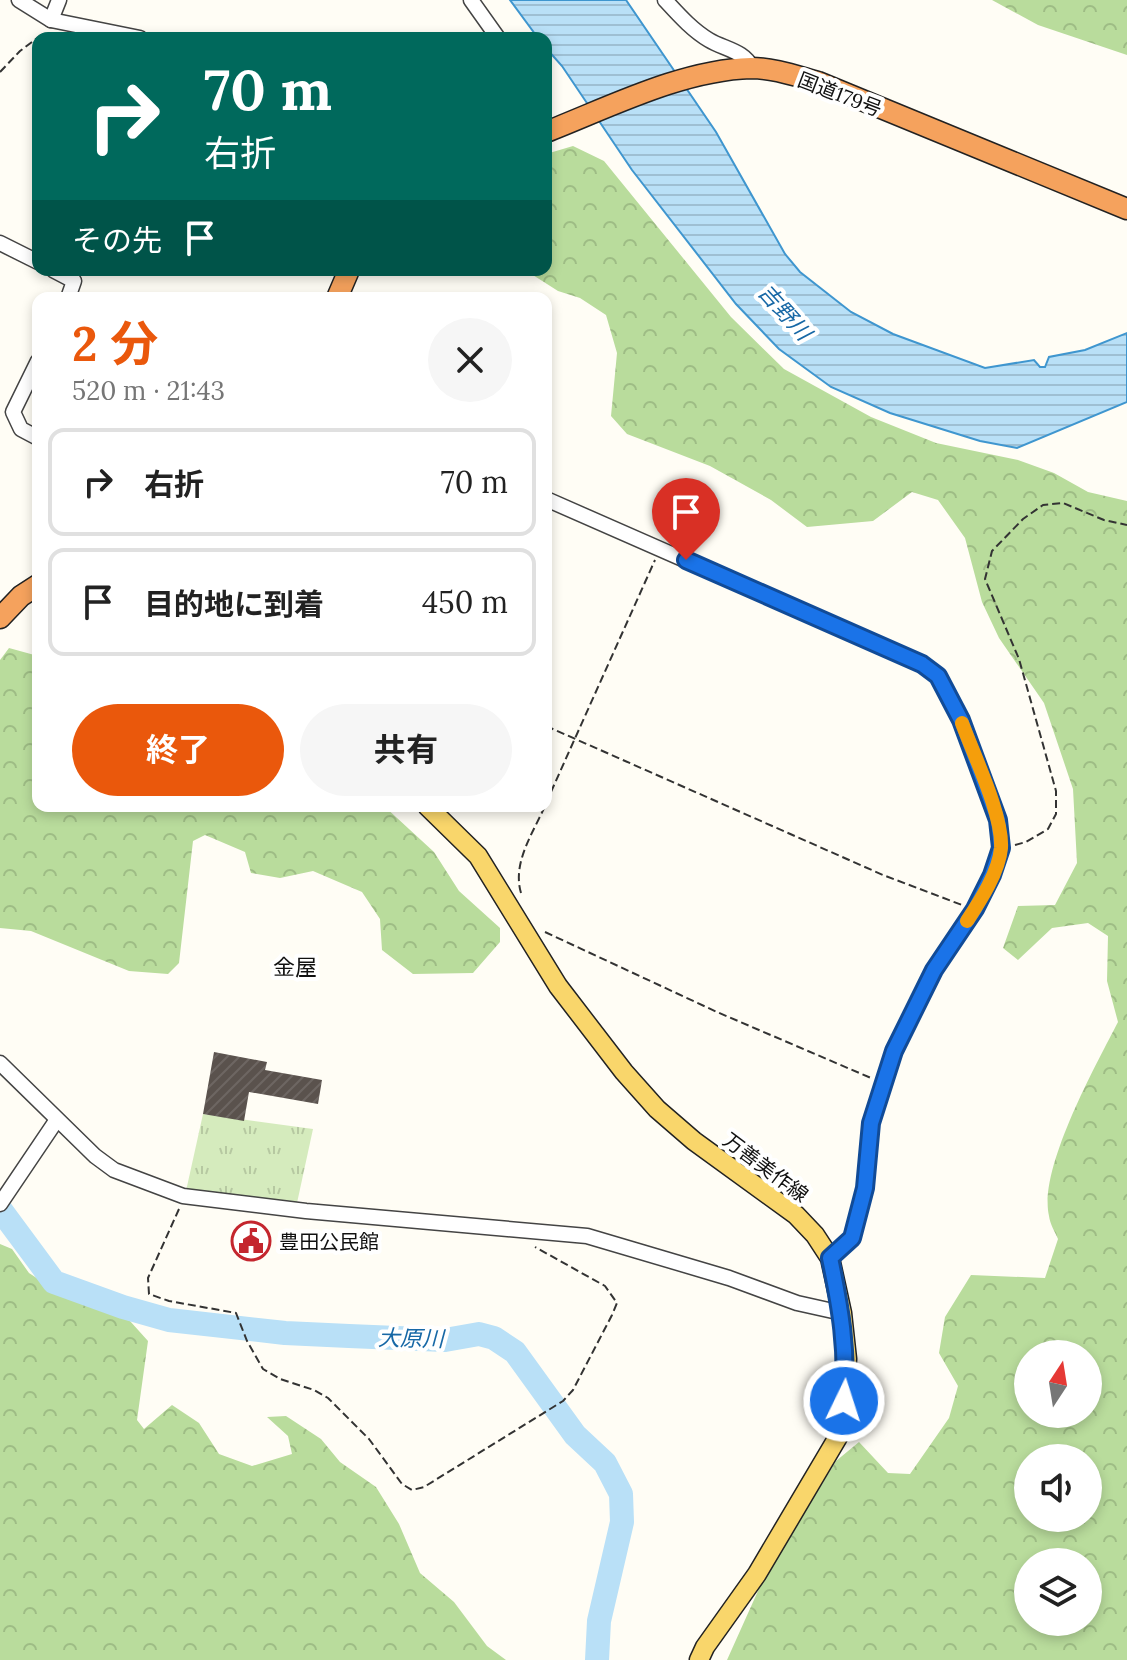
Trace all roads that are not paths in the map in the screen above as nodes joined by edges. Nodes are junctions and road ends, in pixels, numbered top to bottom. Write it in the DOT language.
graph roads {
  1 [pos="19,0"];
  2 [pos="59,0"];
  3 [pos="471,0"];
  4 [pos="665,0"];
  5 [pos="50,25"];
  6 [pos="98,32"];
  7 [pos="494,32"];
  8 [pos="752,68"];
  9 [pos="558,124"];
  10 [pos="1127,209"];
  11 [pos="0,243"];
  12 [pos="32,259"];
  13 [pos="64,276"];
  14 [pos="70,292"];
  15 [pos="32,373"];
  16 [pos="32,435"];
  17 [pos="552,502"];
  18 [pos="32,589"];
  19 [pos="0,618"];
  20 [pos="433,812"];
  21 [pos="0,1063"];
  22 [pos="56,1121"];
  23 [pos="1,1202"];
  24 [pos="830,1258"];
  25 [pos="842,1313"];
  26 [pos="699,1660"];
  1 -- 5 [label="street"];
  2 -- 5 [label="street"];
  3 -- 7 [label="street"];
  4 -- 8 [label="street"];
  5 -- 6 [label="street"];
  8 -- 9 [label="highway, 国道179号"];
  8 -- 10 [label="highway, 国道179号"];
  11 -- 12 [label="street"];
  13 -- 14 [label="street"];
  15 -- 16 [label="street"];
  17 -- 24 [label="street"];
  18 -- 19 [label="highway"];
  20 -- 24 [label="main road, 万善美作線"];
  21 -- 22 [label="street"];
  22 -- 23 [label="street"];
  22 -- 25 [label="street"];
  24 -- 25 [label="main road, 万善美作線"];
  25 -- 26 [label="main road, 万善美作線"];
}
